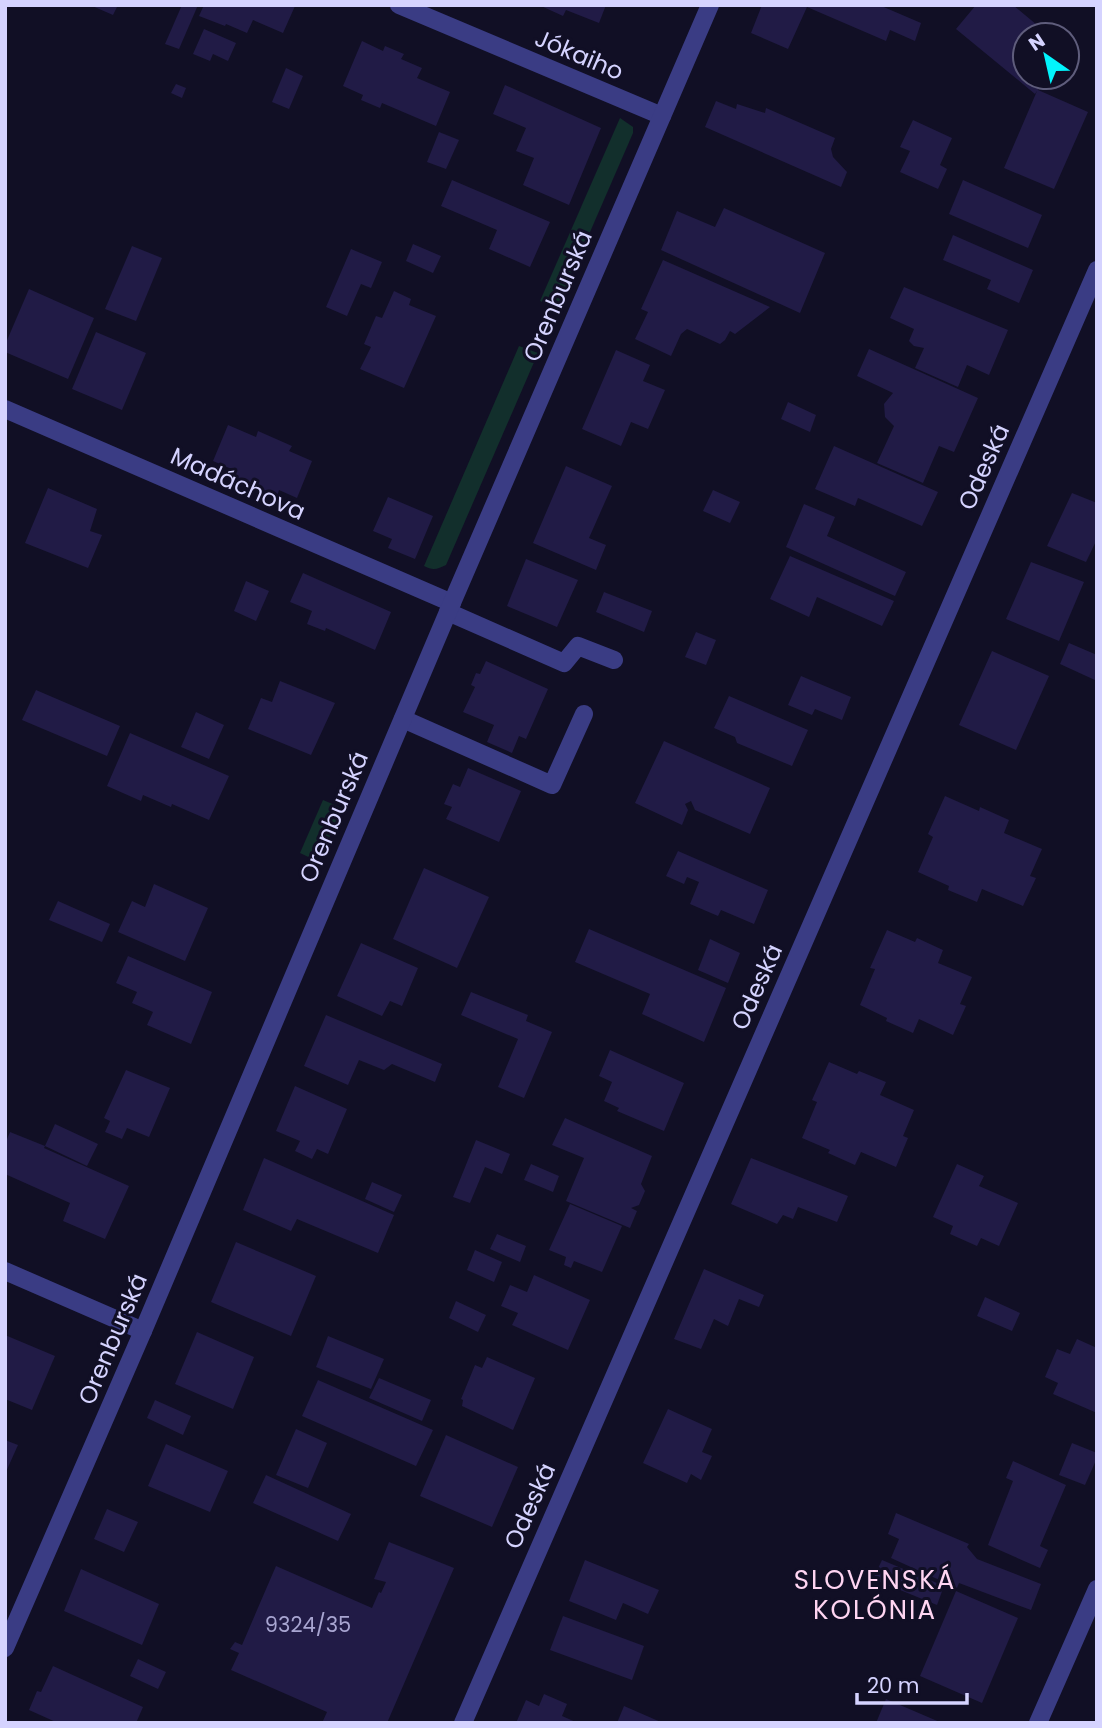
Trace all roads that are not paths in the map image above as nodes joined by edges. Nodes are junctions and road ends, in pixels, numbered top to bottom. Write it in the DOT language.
graph roads {
  1 [pos="399,5"];
  2 [pos="709,5"];
  3 [pos="662,116"];
  4 [pos="1097,270"];
  5 [pos="5,409"];
  6 [pos="450,608"];
  7 [pos="614,660"];
  8 [pos="584,714"];
  9 [pos="403,719"];
  10 [pos="5,1271"];
  11 [pos="143,1331"];
  12 [pos="1097,1589"];
  13 [pos="5,1648"];
  14 [pos="463,1723"];
  15 [pos="1038,1723"];
  1 -- 3 [label="street, Jókaiho"];
  2 -- 3 [label="street, Orenburská"];
  3 -- 6 [label="street, Orenburská"];
  4 -- 14 [label="street, Odeská"];
  5 -- 6 [label="street, Madáchova"];
  6 -- 7 [label="street, Madáchova"];
  6 -- 9 [label="street, Orenburská"];
  8 -- 9 [label="street"];
  9 -- 11 [label="street, Orenburská"];
  10 -- 11 [label="street"];
  11 -- 13 [label="street, Orenburská"];
  12 -- 15 [label="street"];
}
